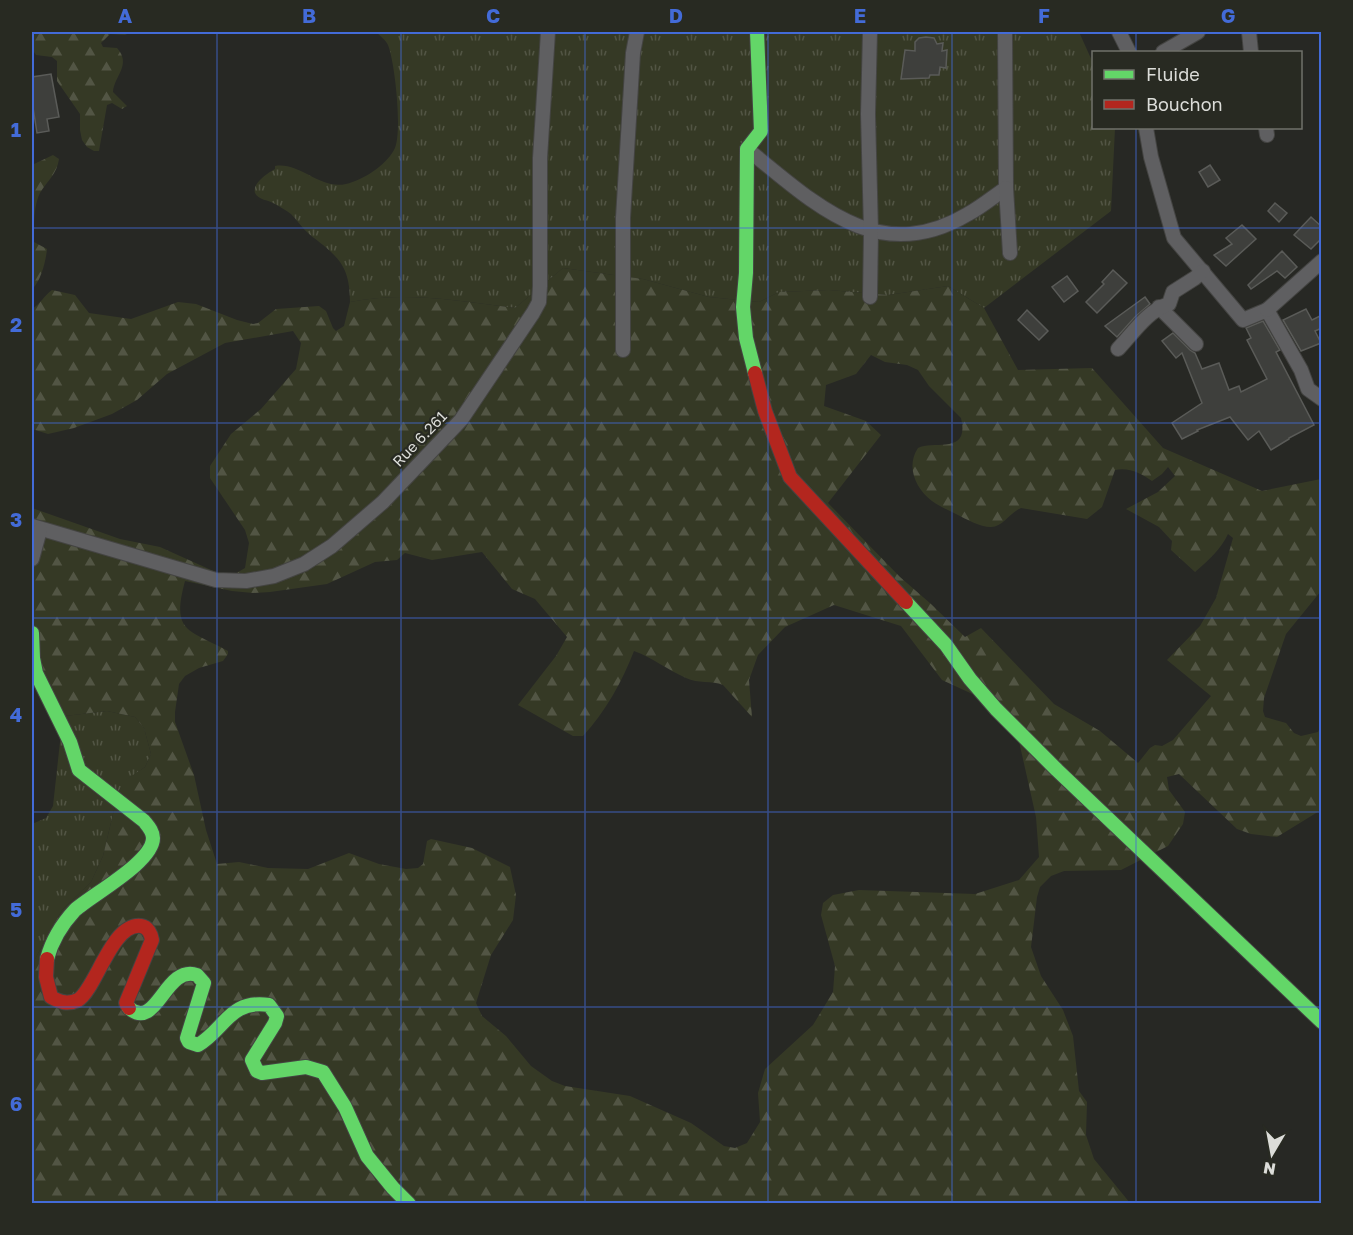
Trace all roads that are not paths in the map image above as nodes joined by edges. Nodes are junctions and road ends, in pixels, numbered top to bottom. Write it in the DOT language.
graph roads {
  1 [pos="548,32"];
  2 [pos="637,32"];
  3 [pos="757,32"];
  4 [pos="870,32"];
  5 [pos="1005,32"];
  6 [pos="1119,32"];
  7 [pos="1198,32"];
  8 [pos="1249,32"];
  9 [pos="1128,51"];
  10 [pos="1165,51"];
  11 [pos="1251,51"];
  12 [pos="1146,129"];
  13 [pos="747,149"];
  14 [pos="1006,188"];
  15 [pos="871,231"];
  16 [pos="1010,253"];
  17 [pos="1322,261"];
  18 [pos="1203,270"];
  19 [pos="870,297"];
  20 [pos="1159,307"];
  21 [pos="1267,310"];
  22 [pos="1196,344"];
  23 [pos="1118,349"];
  24 [pos="623,350"];
  25 [pos="1322,399"];
  26 [pos="36,528"];
  27 [pos="32,560"];
  28 [pos="32,633"];
  29 [pos="1322,1022"];
  30 [pos="409,1203"];
  1 -- 26 [label="street, Rue 6.261"];
  2 -- 24 [label="street"];
  3 -- 13 [label="street"];
  4 -- 15 [label="street"];
  5 -- 14 [label="street"];
  6 -- 9 [label="street"];
  7 -- 10 [label="street"];
  8 -- 11 [label="street"];
  12 -- 18 [label="street"];
  13 -- 15 [label="street"];
  13 -- 29 [label="street"];
  14 -- 15 [label="street"];
  14 -- 16 [label="street"];
  15 -- 19 [label="street"];
  17 -- 21 [label="street"];
  18 -- 20 [label="street"];
  18 -- 21 [label="street"];
  20 -- 22 [label="street"];
  20 -- 23 [label="street"];
  21 -- 25 [label="street"];
  26 -- 27 [label="street"];
  28 -- 30 [label="street"];
}
